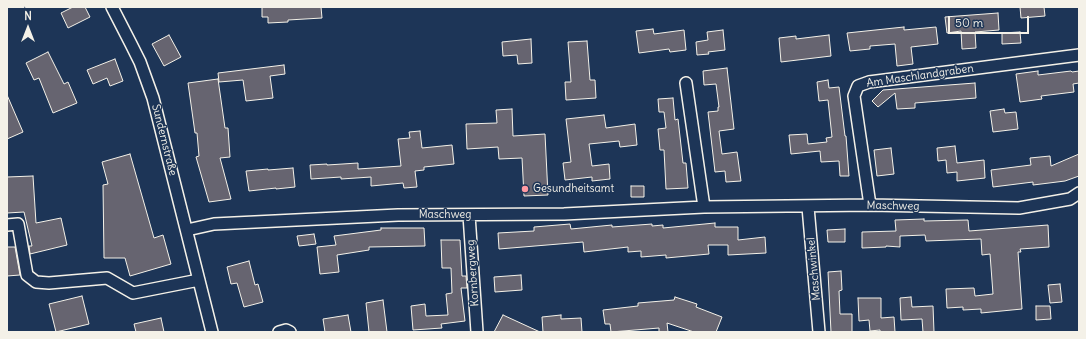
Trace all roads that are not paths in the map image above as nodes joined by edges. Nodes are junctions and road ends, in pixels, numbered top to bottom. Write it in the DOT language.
graph roads {
  1 [pos="112,7"];
  2 [pos="1079,55"];
  3 [pos="686,83"];
  4 [pos="1079,193"];
  5 [pos="870,205"];
  6 [pos="704,207"];
  7 [pos="808,207"];
  8 [pos="469,215"];
  9 [pos="7,225"];
  10 [pos="187,230"];
  11 [pos="199,280"];
  12 [pos="212,332"];
  13 [pos="279,332"];
  14 [pos="290,332"];
  15 [pos="478,332"];
  16 [pos="819,332"];
  1 -- 10 [label="street, Sundernstraße"];
  2 -- 5 [label="street, Am Maschlandgraben"];
  3 -- 6 [label="street"];
  4 -- 5 [label="street, Maschweg"];
  5 -- 7 [label="street, Maschweg"];
  6 -- 7 [label="street, Maschweg"];
  6 -- 8 [label="street, Maschweg"];
  7 -- 16 [label="street, Maschwinkel"];
  8 -- 10 [label="street, Maschweg"];
  8 -- 15 [label="street, Kornbergweg"];
  9 -- 11 [label="street"];
  10 -- 11 [label="street, Sundernstraße"];
  11 -- 12 [label="street, Sundernstraße"];
  13 -- 14 [label="street"];
}
